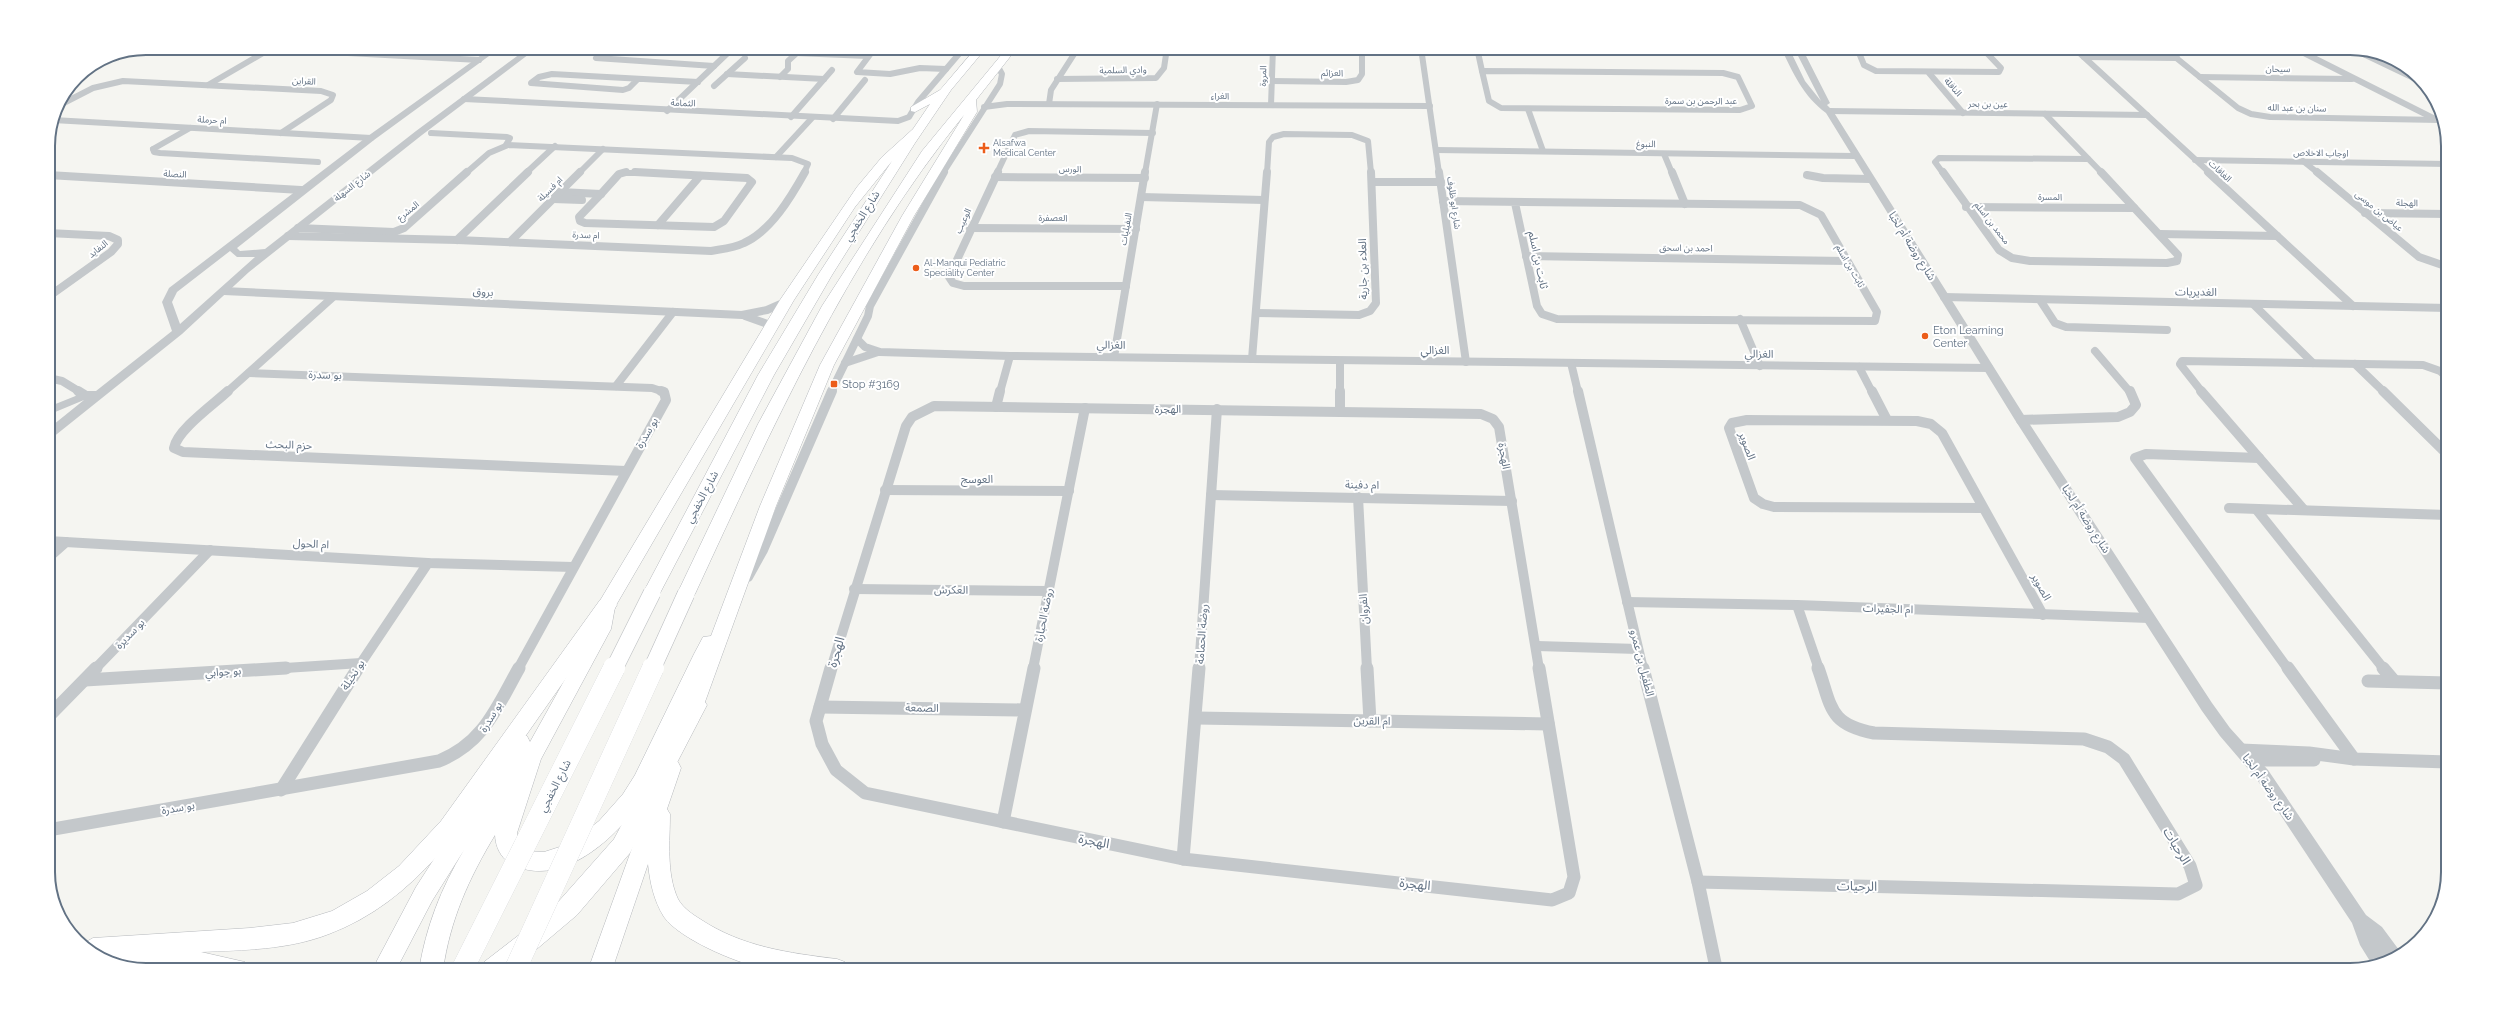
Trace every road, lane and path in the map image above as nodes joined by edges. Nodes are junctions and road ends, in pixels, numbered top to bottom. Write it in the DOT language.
graph roads {
  1 [pos="260,55"];
  2 [pos="404,55"];
  3 [pos="487,55"];
  4 [pos="524,55"];
  5 [pos="597,55"];
  6 [pos="726,55"];
  7 [pos="794,55"];
  8 [pos="831,55"];
  9 [pos="964,55"];
  10 [pos="968,55"];
  11 [pos="995,55"];
  12 [pos="1006,55"];
  13 [pos="1073,55"];
  14 [pos="1167,55"];
  15 [pos="1273,55"];
  16 [pos="1362,55"];
  17 [pos="1423,55"];
  18 [pos="1479,55"];
  19 [pos="1788,55"];
  20 [pos="1801,55"];
  21 [pos="1860,55"];
  22 [pos="1989,55"];
  23 [pos="2173,55"];
  24 [pos="2308,55"];
  25 [pos="868,56"];
  26 [pos="2084,57"];
  27 [pos="745,58"];
  28 [pos="2177,58"];
  29 [pos="2373,58"];
  30 [pos="480,60"];
  31 [pos="997,65"];
  32 [pos="714,66"];
  33 [pos="946,69"];
  34 [pos="832,70"];
  35 [pos="1482,71"];
  36 [pos="1929,73"];
  37 [pos="2404,73"];
  38 [pos="727,74"];
  39 [pos="780,77"];
  40 [pos="2200,77"];
  41 [pos="638,79"];
  42 [pos="824,79"];
  43 [pos="1057,79"];
  44 [pos="2356,79"];
  45 [pos="865,80"];
  46 [pos="1272,81"];
  47 [pos="698,82"];
  48 [pos="208,85"];
  49 [pos="714,86"];
  50 [pos="947,88"];
  51 [pos="991,98"];
  52 [pos="464,99"];
  53 [pos="970,100"];
  54 [pos="66,102"];
  55 [pos="1010,104"];
  56 [pos="1049,104"];
  57 [pos="1157,104"];
  58 [pos="1271,105"];
  59 [pos="1430,106"];
  60 [pos="984,108"];
  61 [pos="915,109"];
  62 [pos="1528,109"];
  63 [pos="1828,110"];
  64 [pos="667,112"];
  65 [pos="1964,113"];
  66 [pos="2045,114"];
  67 [pos="2147,115"];
  68 [pos="792,117"];
  69 [pos="812,118"];
  70 [pos="833,119"];
  71 [pos="59,120"];
  72 [pos="2438,120"];
  73 [pos="182,127"];
  74 [pos="190,128"];
  75 [pos="916,132"];
  76 [pos="1153,132"];
  77 [pos="281,133"];
  78 [pos="431,133"];
  79 [pos="371,138"];
  80 [pos="508,145"];
  81 [pos="555,146"];
  82 [pos="153,149"];
  83 [pos="603,149"];
  84 [pos="1436,150"];
  85 [pos="1543,151"];
  86 [pos="926,154"];
  87 [pos="1664,154"];
  88 [pos="1855,156"];
  89 [pos="776,157"];
  90 [pos="2088,159"];
  91 [pos="2195,160"];
  92 [pos="318,162"];
  93 [pos="2303,162"];
  94 [pos="2441,164"];
  95 [pos="55,175"];
  96 [pos="1807,175"];
  97 [pos="700,176"];
  98 [pos="995,177"];
  99 [pos="1145,178"];
  100 [pos="1870,179"];
  101 [pos="1372,182"];
  102 [pos="1441,182"];
  103 [pos="301,190"];
  104 [pos="560,192"];
  105 [pos="601,194"];
  106 [pos="1141,197"];
  107 [pos="553,199"];
  108 [pos="596,200"];
  109 [pos="1264,200"];
  110 [pos="1443,201"];
  111 [pos="1515,203"];
  112 [pos="1685,204"];
  113 [pos="1966,207"];
  114 [pos="2134,208"];
  115 [pos="2365,213"];
  116 [pos="2441,214"];
  117 [pos="658,225"];
  118 [pos="298,228"];
  119 [pos="970,228"];
  120 [pos="1136,229"];
  121 [pos="394,232"];
  122 [pos="55,233"];
  123 [pos="2160,234"];
  124 [pos="288,236"];
  125 [pos="2277,236"];
  126 [pos="386,239"];
  127 [pos="457,240"];
  128 [pos="233,242"];
  129 [pos="510,242"];
  130 [pos="271,250"];
  131 [pos="1526,256"];
  132 [pos="1846,261"];
  133 [pos="205,264"];
  134 [pos="2441,266"];
  135 [pos="245,270"];
  136 [pos="1126,286"];
  137 [pos="224,291"];
  138 [pos="55,292"];
  139 [pos="333,297"];
  140 [pos="1944,297"];
  141 [pos="2040,300"];
  142 [pos="783,303"];
  143 [pos="859,304"];
  144 [pos="2251,305"];
  145 [pos="2353,306"];
  146 [pos="2441,308"];
  147 [pos="673,312"];
  148 [pos="1256,314"];
  149 [pos="742,315"];
  150 [pos="1740,319"];
  151 [pos="770,325"];
  152 [pos="2167,330"];
  153 [pos="178,332"];
  154 [pos="860,335"];
  155 [pos="2095,351"];
  156 [pos="880,352"];
  157 [pos="1010,356"];
  158 [pos="1114,357"];
  159 [pos="1252,359"];
  160 [pos="1340,361"];
  161 [pos="1466,362"];
  162 [pos="845,363"];
  163 [pos="1571,363"];
  164 [pos="2309,363"];
  165 [pos="2355,364"];
  166 [pos="1760,366"];
  167 [pos="1859,367"];
  168 [pos="1989,368"];
  169 [pos="2441,372"];
  170 [pos="249,373"];
  171 [pos="55,380"];
  172 [pos="110,384"];
  173 [pos="616,386"];
  174 [pos="86,396"];
  175 [pos="996,407"];
  176 [pos="55,408"];
  177 [pos="1085,408"];
  178 [pos="1217,409"];
  179 [pos="1340,411"];
  180 [pos="1888,420"];
  181 [pos="2022,420"];
  182 [pos="55,429"];
  183 [pos="2441,449"];
  184 [pos="2259,458"];
  185 [pos="626,472"];
  186 [pos="884,490"];
  187 [pos="1068,491"];
  188 [pos="1211,494"];
  189 [pos="1358,497"];
  190 [pos="1512,501"];
  191 [pos="1982,508"];
  192 [pos="2229,508"];
  193 [pos="2256,509"];
  194 [pos="2304,510"];
  195 [pos="2441,515"];
  196 [pos="55,541"];
  197 [pos="66,542"];
  198 [pos="210,550"];
  199 [pos="55,552"];
  200 [pos="428,562"];
  201 [pos="573,567"];
  202 [pos="854,590"];
  203 [pos="1049,591"];
  204 [pos="736,598"];
  205 [pos="1627,602"];
  206 [pos="607,605"];
  207 [pos="1797,605"];
  208 [pos="2043,615"];
  209 [pos="2149,618"];
  210 [pos="1536,646"];
  211 [pos="1638,649"];
  212 [pos="361,663"];
  213 [pos="85,680"];
  214 [pos="2368,681"];
  215 [pos="2394,682"];
  216 [pos="2441,683"];
  217 [pos="696,705"];
  218 [pos="820,707"];
  219 [pos="55,710"];
  220 [pos="1025,710"];
  221 [pos="1196,718"];
  222 [pos="1370,721"];
  223 [pos="1548,724"];
  224 [pos="2241,750"];
  225 [pos="2340,758"];
  226 [pos="531,759"];
  227 [pos="2354,759"];
  228 [pos="2251,760"];
  229 [pos="2441,762"];
  230 [pos="281,790"];
  231 [pos="659,799"];
  232 [pos="1003,822"];
  233 [pos="55,829"];
  234 [pos="1183,859"];
  235 [pos="1698,882"];
  236 [pos="2360,920"];
  237 [pos="96,949"];
  238 [pos="2391,953"];
  239 [pos="2378,958"];
  240 [pos="126,961"];
  241 [pos="158,963"];
  242 [pos="387,963"];
  243 [pos="432,963"];
  244 [pos="466,963"];
  245 [pos="501,963"];
  246 [pos="518,963"];
  247 [pos="602,963"];
  248 [pos="791,963"];
  249 [pos="1715,963"];
  1 -- 48 [label="street"];
  2 -- 30 [label="street"];
  3 -- 30 [label="street"];
  4 -- 52 [label="street, شارع السهلة"];
  5 -- 32 [label="street"];
  6 -- 32 [label="street"];
  7 -- 39 [label="street"];
  8 -- 25 [label="street"];
  9 -- 33 [label="street"];
  10 -- 50 [label="highway, شارع الخفجي"];
  11 -- 86 [label="highway"];
  12 -- 31 [label="highway, شارع الخفجي"];
  13 -- 43 [label="street"];
  14 -- 43 [label="street, وادي السلمية"];
  15 -- 46 [label="street, المروة"];
  16 -- 46 [label="street, العزائم"];
  17 -- 59 [label="street, شارع ابو ظلوف"];
  18 -- 35 [label="street, عبد الرحمن بن سمرة"];
  19 -- 63 [label="street, شارع روضة أم لخبا"];
  20 -- 63 [label="street, شارع روضة أم لخبا"];
  21 -- 36 [label="street, النافلة"];
  22 -- 36 [label="street, النافلة"];
  23 -- 28 [label="street, سنان بن عبد الله"];
  24 -- 44 [label="street, سنان بن عبد الله"];
  25 -- 33 [label="street"];
  26 -- 28 [label="street"];
  26 -- 67 [label="street, الغافات"];
  27 -- 38 [label="street"];
  28 -- 40 [label="street, سنان بن عبد الله"];
  29 -- 37 [label="street"];
  30 -- 79 [label="street"];
  31 -- 51 [label="street"];
  31 -- 53 [label="highway, شارع الخفجي"];
  32 -- 47 [label="street"];
  33 -- 61 [label="street"];
  34 -- 42 [label="street"];
  35 -- 62 [label="street, عبد الرحمن بن سمرة"];
  35 -- 62 [label="street, عبد الرحمن بن سمرة"];
  36 -- 65 [label="street, النافلة"];
  38 -- 39 [label="street"];
  38 -- 49 [label="street"];
  39 -- 42 [label="street"];
  40 -- 44 [label="street, سيحان"];
  40 -- 72 [label="street, سنان بن عبد الله"];
  41 -- 41 [label="street"];
  41 -- 47 [label="street"];
  42 -- 68 [label="street"];
  43 -- 56 [label="street"];
  44 -- 72 [label="street, سنان بن عبد الله"];
  45 -- 70 [label="street"];
  46 -- 58 [label="street, المروة"];
  47 -- 64 [label="street"];
  48 -- 54 [label="street"];
  48 -- 77 [label="street, القراين"];
  50 -- 61 [label="highway"];
  50 -- 75 [label="highway, شارع الخفجي"];
  51 -- 55 [label="street, الغراء"];
  51 -- 60 [label="street"];
  52 -- 64 [label="street, الثمامة"];
  52 -- 118 [label="street, شارع السهلة"];
  53 -- 86 [label="highway, شارع الخفجي"];
  53 -- 143 [label="highway"];
  55 -- 56 [label="street, الغراء"];
  55 -- 60 [label="street, الغراء"];
  56 -- 57 [label="street, الغراء"];
  57 -- 58 [label="street, الغراء"];
  57 -- 76 [label="street, النفيليات"];
  58 -- 59 [label="street, الغراء"];
  59 -- 84 [label="street, شارع ابو ظلوف"];
  60 -- 154 [label="street"];
  61 -- 70 [label="street, الثمامة"];
  62 -- 85 [label="street"];
  63 -- 65 [label="street, عين بن بحر"];
  63 -- 88 [label="street, شارع روضة أم لخبا"];
  64 -- 68 [label="street, الثمامة"];
  65 -- 66 [label="street, عين بن بحر"];
  66 -- 67 [label="street, عين بن بحر"];
  66 -- 90 [label="street, محمد بن اسلم"];
  67 -- 91 [label="street, الغافات"];
  68 -- 69 [label="street, الثمامة"];
  69 -- 70 [label="street, الثمامة"];
  69 -- 89 [label="street"];
  71 -- 73 [label="street, ام حرملة"];
  73 -- 74 [label="street, ام حرملة"];
  73 -- 82 [label="street"];
  74 -- 77 [label="street, ام حرملة"];
  74 -- 82 [label="street"];
  75 -- 142 [label="highway"];
  75 -- 244 [label="highway, شارع الخفجي, bridge"];
  76 -- 98 [label="street, الوعيب"];
  76 -- 99 [label="street, النفيليات"];
  77 -- 79 [label="street, ام حرملة"];
  78 -- 80 [label="street"];
  79 -- 103 [label="street"];
  80 -- 81 [label="street, ام سدرة"];
  80 -- 121 [label="street, المشرع"];
  81 -- 83 [label="street, ام سدرة"];
  81 -- 127 [label="street"];
  82 -- 92 [label="street"];
  83 -- 89 [label="street, ام سدرة"];
  83 -- 104 [label="street, ام فسيلة"];
  84 -- 85 [label="street, النبوغ"];
  84 -- 102 [label="street, شارع ابو ظلوف"];
  85 -- 87 [label="street, النبوغ"];
  86 -- 246 [label="highway, شارع الخفجي, bridge"];
  87 -- 88 [label="street, النبوغ"];
  87 -- 112 [label="street"];
  88 -- 100 [label="street, شارع روضة أم لخبا"];
  89 -- 129 [label="street, ام سدرة"];
  90 -- 113 [label="street, محمد بن اسلم"];
  90 -- 114 [label="street, محمد بن اسلم"];
  91 -- 93 [label="street, اوجاب الاخلاص"];
  91 -- 125 [label="street, الغافات"];
  93 -- 94 [label="street, اوجاب الاخلاص"];
  93 -- 115 [label="street, عياض بن موسى"];
  95 -- 103 [label="street, النصلة"];
  96 -- 100 [label="street"];
  97 -- 105 [label="street"];
  97 -- 117 [label="street"];
  97 -- 117 [label="street"];
  98 -- 99 [label="street, الورس"];
  98 -- 119 [label="street, الوعيب"];
  99 -- 106 [label="street, النفيليات"];
  100 -- 140 [label="street, شارع روضة أم لخبا"];
  101 -- 102 [label="street"];
  101 -- 109 [label="street, العلاء بن جارية"];
  101 -- 148 [label="street, العلاء بن جارية"];
  102 -- 110 [label="street, شارع ابو ظلوف"];
  103 -- 128 [label="street"];
  104 -- 105 [label="street"];
  104 -- 107 [label="street, ام فسيلة"];
  105 -- 108 [label="street"];
  106 -- 109 [label="street"];
  106 -- 120 [label="street, النفيليات"];
  107 -- 108 [label="street"];
  107 -- 129 [label="street, ام فسيلة"];
  108 -- 117 [label="street"];
  109 -- 148 [label="street, العلاء بن جارية"];
  110 -- 111 [label="street, ثابت بن اسلم"];
  110 -- 161 [label="street, شارع ابو ظلوف"];
  111 -- 112 [label="street, ثابت بن اسلم"];
  111 -- 131 [label="street, ثابت بن اسلم"];
  112 -- 132 [label="street, ثابت بن اسلم"];
  113 -- 114 [label="street, المسرة"];
  113 -- 123 [label="street, محمد بن اسلم"];
  114 -- 123 [label="street, محمد بن اسلم"];
  115 -- 116 [label="street, الهجلة"];
  115 -- 134 [label="street, عياض بن موسى"];
  118 -- 121 [label="street, المشرع"];
  118 -- 124 [label="street, شارع السهلة"];
  119 -- 120 [label="street, العصفرة"];
  119 -- 136 [label="street, الوعيب"];
  120 -- 136 [label="street, النفيليات"];
  121 -- 126 [label="street"];
  122 -- 138 [label="street, النفايد"];
  123 -- 125 [label="street"];
  124 -- 126 [label="street, ام سدرة"];
  124 -- 130 [label="street, شارع السهلة"];
  125 -- 145 [label="street, الغافات"];
  126 -- 127 [label="street, ام سدرة"];
  127 -- 129 [label="street, ام سدرة"];
  128 -- 130 [label="street"];
  128 -- 133 [label="street"];
  130 -- 135 [label="street, شارع السهلة"];
  131 -- 132 [label="street, احمد بن اسحق"];
  131 -- 150 [label="street, ثابت بن اسلم"];
  132 -- 150 [label="street, ثابت بن اسلم"];
  133 -- 135 [label="street"];
  133 -- 153 [label="street"];
  135 -- 137 [label="street, شارع السهلة"];
  136 -- 158 [label="street, النفيليات"];
  137 -- 139 [label="street, بروق"];
  137 -- 153 [label="street, شارع السهلة"];
  139 -- 147 [label="street, بروق"];
  139 -- 170 [label="street, حزم البحث"];
  140 -- 141 [label="street, الغديريات"];
  140 -- 168 [label="street, شارع روضة أم لخبا"];
  141 -- 144 [label="street, الغديريات"];
  141 -- 152 [label="street"];
  142 -- 149 [label="street, بروق"];
  142 -- 151 [label="highway"];
  143 -- 154 [label="highway"];
  143 -- 204 [label="highway"];
  144 -- 145 [label="street, الغديريات"];
  144 -- 164 [label="street"];
  145 -- 146 [label="street, الغديريات"];
  147 -- 149 [label="street, بروق"];
  147 -- 173 [label="street"];
  148 -- 159 [label="street, العلاء بن جارية"];
  149 -- 151 [label="street, بروق"];
  150 -- 166 [label="street"];
  151 -- 206 [label="highway"];
  153 -- 172 [label="street, شارع السهلة"];
  154 -- 156 [label="street, الغزالي"];
  154 -- 162 [label="street"];
  155 -- 181 [label="street"];
  156 -- 157 [label="street, الغزالي"];
  156 -- 162 [label="street, الغزالي"];
  157 -- 158 [label="street, الغزالي"];
  157 -- 175 [label="street"];
  158 -- 159 [label="street, الغزالي"];
  159 -- 160 [label="street, الغزالي"];
  160 -- 161 [label="street, الغزالي"];
  160 -- 179 [label="street"];
  161 -- 163 [label="street, الغزالي"];
  162 -- 204 [label="street"];
  163 -- 166 [label="street, الغزالي"];
  163 -- 205 [label="street, الطفيل بن عمرو"];
  164 -- 165 [label="street"];
  164 -- 184 [label="street"];
  165 -- 169 [label="street"];
  165 -- 183 [label="street"];
  166 -- 167 [label="street, الغزالي"];
  167 -- 168 [label="street, الغزالي"];
  167 -- 180 [label="street"];
  168 -- 181 [label="street, شارع روضة أم لخبا"];
  170 -- 173 [label="street, بو سدرة"];
  170 -- 185 [label="street, حزم البحث"];
  171 -- 174 [label="street"];
  172 -- 174 [label="street, شارع السهلة"];
  172 -- 182 [label="street, شارع السهلة"];
  173 -- 185 [label="street, بو سدرة"];
  174 -- 176 [label="street, شارع السهلة"];
  175 -- 177 [label="street, الهجرة"];
  175 -- 186 [label="street, الهجرة"];
  177 -- 178 [label="street, الهجرة"];
  177 -- 187 [label="street, روضة الحبارة"];
  178 -- 179 [label="street, الهجرة"];
  178 -- 188 [label="street, روضة الحمامة"];
  179 -- 190 [label="street, الهجرة"];
  180 -- 191 [label="street, الصوير"];
  180 -- 191 [label="street, الصوير"];
  181 -- 209 [label="street, شارع روضة أم لخبا"];
  184 -- 194 [label="street"];
  184 -- 227 [label="street"];
  185 -- 201 [label="street, بو سدرة"];
  186 -- 187 [label="street, العوسج"];
  186 -- 202 [label="street, الهجرة"];
  187 -- 203 [label="street, روضة الحبارة"];
  188 -- 189 [label="street, ام دفينة"];
  188 -- 221 [label="street, روضة الحمامة"];
  189 -- 190 [label="street, ام دفينة"];
  189 -- 222 [label="street, الفروان"];
  190 -- 210 [label="street, الهجرة"];
  191 -- 208 [label="street, الصوير"];
  192 -- 193 [label="street"];
  193 -- 194 [label="street"];
  193 -- 215 [label="street"];
  194 -- 195 [label="street"];
  196 -- 197 [label="street, ام الحول"];
  197 -- 198 [label="street, ام الحول"];
  197 -- 199 [label="street"];
  198 -- 200 [label="street, ام الحول"];
  198 -- 213 [label="street, بو سديرة"];
  200 -- 201 [label="street, ام الحول"];
  200 -- 212 [label="street, بو نخيلة"];
  201 -- 230 [label="street, بو سدرة"];
  202 -- 203 [label="street, العكرش"];
  202 -- 218 [label="street, الهجرة"];
  203 -- 220 [label="street, روضة الحبارة"];
  204 -- 217 [label="highway"];
  204 -- 226 [label="highway"];
  205 -- 207 [label="street, ام الجفيرات"];
  205 -- 211 [label="street, الطفيل بن عمرو"];
  206 -- 226 [label="highway"];
  206 -- 237 [label="highway"];
  206 -- 242 [label="highway"];
  207 -- 208 [label="street, ام الجفيرات"];
  207 -- 235 [label="street, الرحيات"];
  208 -- 209 [label="street, ام الجفيرات"];
  209 -- 224 [label="street, شارع روضة أم لخبا"];
  210 -- 211 [label="street"];
  210 -- 223 [label="street, الهجرة"];
  211 -- 235 [label="street, الطفيل بن عمرو"];
  212 -- 213 [label="street, بو جوابي"];
  212 -- 230 [label="street, بو نخيلة"];
  213 -- 219 [label="street, بو سديرة"];
  214 -- 215 [label="street"];
  215 -- 216 [label="street"];
  217 -- 231 [label="highway"];
  217 -- 245 [label="highway"];
  218 -- 220 [label="street, الصمعة"];
  218 -- 232 [label="street, الهجرة"];
  220 -- 232 [label="street, روضة الحبارة"];
  221 -- 222 [label="street, ام القرين"];
  221 -- 234 [label="street, روضة الحمامة"];
  222 -- 223 [label="street, ام القرين"];
  223 -- 234 [label="street, الهجرة"];
  224 -- 225 [label="street"];
  224 -- 228 [label="street, شارع روضة أم لخبا"];
  225 -- 227 [label="street"];
  225 -- 228 [label="street"];
  226 -- 243 [label="highway"];
  227 -- 229 [label="street"];
  228 -- 236 [label="street, شارع روضة أم لخبا"];
  230 -- 233 [label="street, بو سدرة"];
  231 -- 247 [label="highway"];
  231 -- 248 [label="highway"];
  232 -- 234 [label="street, الهجرة"];
  235 -- 249 [label="street, الطفيل بن عمرو"];
  236 -- 238 [label="street, شارع روضة أم لخبا"];
  236 -- 239 [label="street, شارع روضة أم لخبا"];
  240 -- 241 [label="highway"];
}
